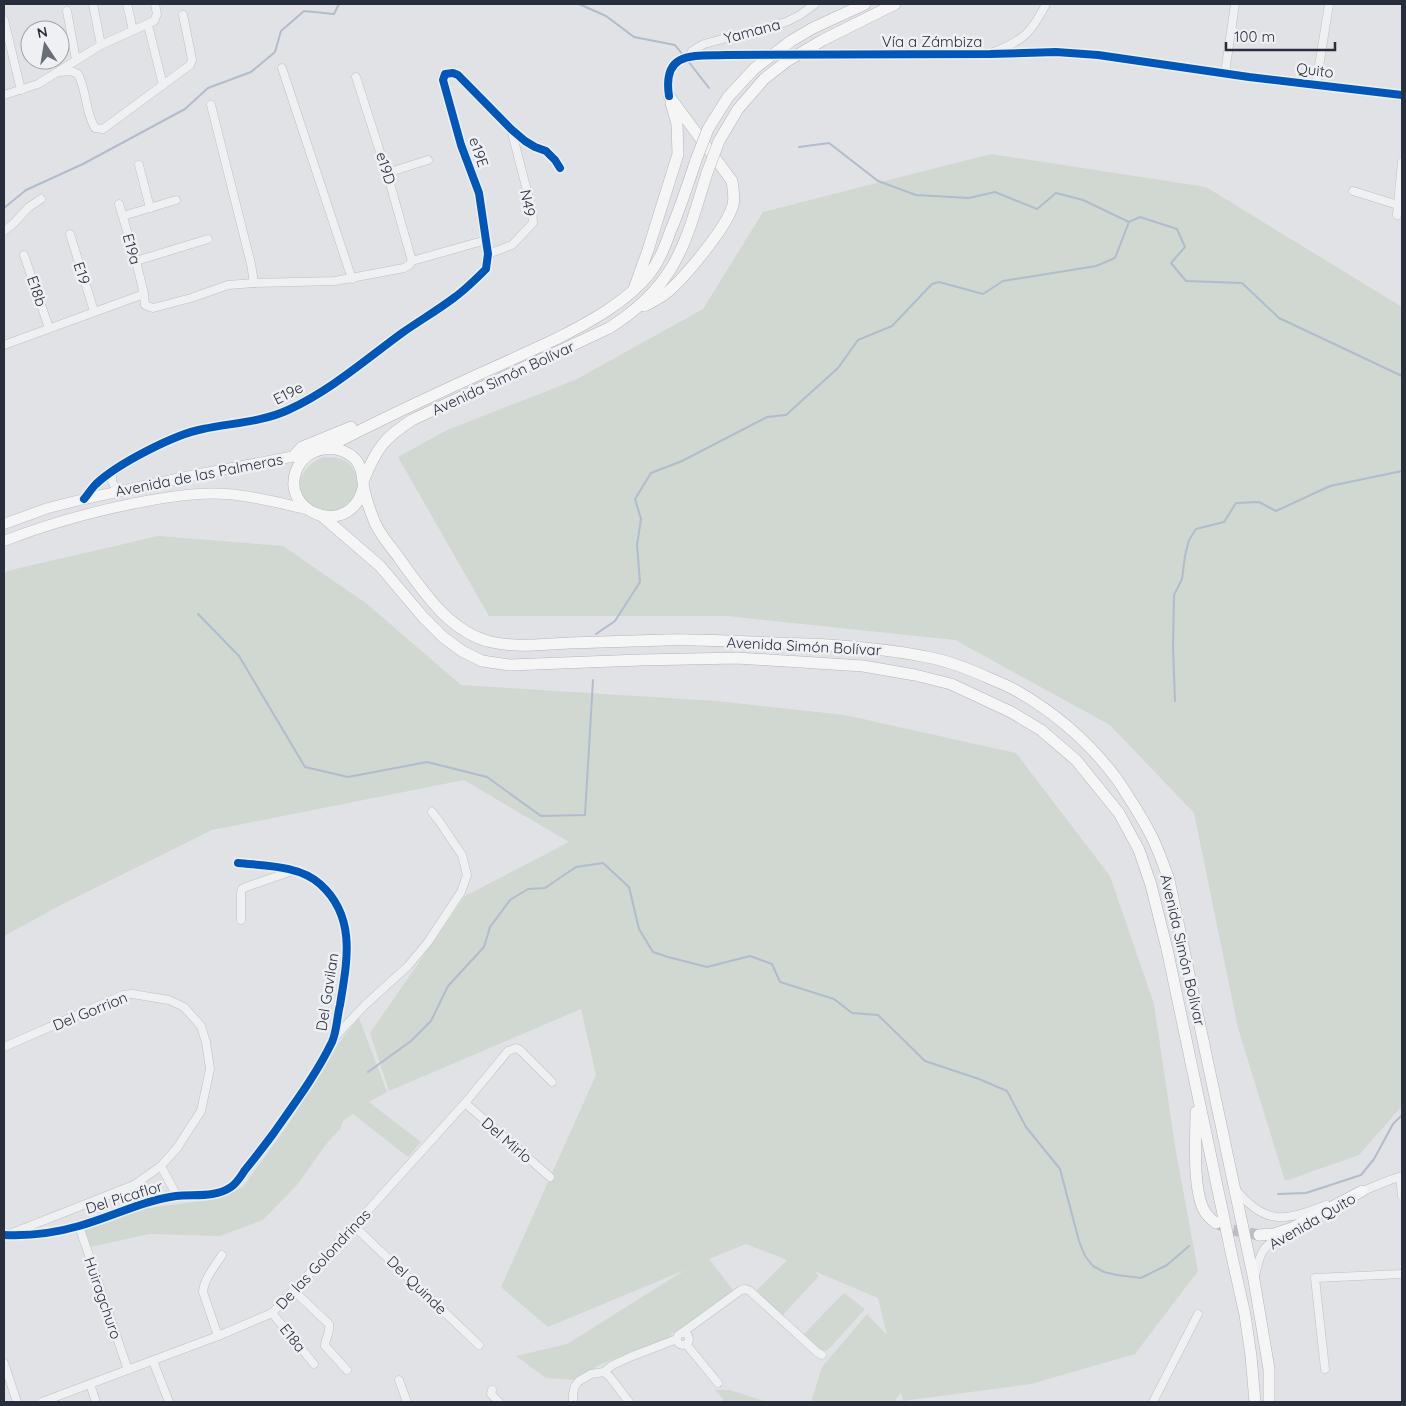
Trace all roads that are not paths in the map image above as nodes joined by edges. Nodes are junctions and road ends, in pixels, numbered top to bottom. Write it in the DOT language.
graph roads {
  1 [pos="93,4"];
  2 [pos="127,4"];
  3 [pos="155,4"];
  4 [pos="815,4"];
  5 [pos="865,4"];
  6 [pos="896,4"];
  7 [pos="1046,4"];
  8 [pos="1235,4"];
  9 [pos="1329,4"];
  10 [pos="67,11"];
  11 [pos="183,16"];
  12 [pos="4,20"];
  13 [pos="149,29"];
  14 [pos="133,30"];
  15 [pos="101,45"];
  16 [pos="990,54"];
  17 [pos="690,56"];
  18 [pos="76,60"];
  19 [pos="282,68"];
  20 [pos="59,72"];
  21 [pos="1225,73"];
  22 [pos="356,77"];
  23 [pos="163,85"];
  24 [pos="1316,85"];
  25 [pos="21,90"];
  26 [pos="4,95"];
  27 [pos="1402,95"];
  28 [pos="669,96"];
  29 [pos="211,105"];
  30 [pos="511,130"];
  31 [pos="428,160"];
  32 [pos="1402,162"];
  33 [pos="139,165"];
  34 [pos="560,168"];
  35 [pos="387,173"];
  36 [pos="1353,191"];
  37 [pos="42,199"];
  38 [pos="176,200"];
  39 [pos="119,204"];
  40 [pos="1398,205"];
  41 [pos="150,208"];
  42 [pos="1397,215"];
  43 [pos="123,216"];
  44 [pos="4,231"];
  45 [pos="70,234"];
  46 [pos="208,239"];
  47 [pos="486,240"];
  48 [pos="488,254"];
  49 [pos="24,255"];
  50 [pos="412,260"];
  51 [pos="136,261"];
  52 [pos="486,269"];
  53 [pos="352,278"];
  54 [pos="254,282"];
  55 [pos="634,289"];
  56 [pos="144,294"];
  57 [pos="636,309"];
  58 [pos="94,312"];
  59 [pos="49,328"];
  60 [pos="4,345"];
  61 [pos="442,390"];
  62 [pos="326,448"];
  63 [pos="309,454"];
  64 [pos="294,456"];
  65 [pos="112,472"];
  66 [pos="363,483"];
  67 [pos="116,491"];
  68 [pos="84,499"];
  69 [pos="306,509"];
  70 [pos="322,516"];
  71 [pos="4,524"];
  72 [pos="4,541"];
  73 [pos="432,812"];
  74 [pos="238,863"];
  75 [pos="294,870"];
  76 [pos="240,920"];
  77 [pos="333,1039"];
  78 [pos="4,1047"];
  79 [pos="315,1074"];
  80 [pos="552,1082"];
  81 [pos="1196,1087"];
  82 [pos="465,1103"];
  83 [pos="161,1166"];
  84 [pos="1401,1176"];
  85 [pos="550,1177"];
  86 [pos="1234,1187"];
  87 [pos="1362,1191"];
  88 [pos="177,1196"];
  89 [pos="1402,1196"];
  90 [pos="1216,1223"];
  91 [pos="79,1226"];
  92 [pos="354,1226"];
  93 [pos="1259,1235"];
  94 [pos="4,1236"];
  95 [pos="222,1255"];
  96 [pos="1402,1274"];
  97 [pos="1254,1280"];
  98 [pos="294,1291"];
  99 [pos="272,1313"];
  100 [pos="1198,1314"];
  101 [pos="684,1332"];
  102 [pos="218,1336"];
  103 [pos="676,1338"];
  104 [pos="686,1344"];
  105 [pos="479,1345"];
  106 [pos="822,1355"];
  107 [pos="153,1361"];
  108 [pos="4,1363"];
  109 [pos="314,1364"];
  110 [pos="1325,1369"];
  111 [pos="128,1370"];
  112 [pos="347,1370"];
  113 [pos="604,1372"];
  114 [pos="399,1380"];
  115 [pos="718,1383"];
  116 [pos="90,1384"];
  117 [pos="492,1390"];
  118 [pos="17,1402"];
  119 [pos="42,1402"];
  120 [pos="96,1402"];
  121 [pos="169,1402"];
  122 [pos="407,1402"];
  123 [pos="499,1402"];
  124 [pos="573,1402"];
  125 [pos="629,1402"];
  126 [pos="1153,1402"];
  127 [pos="1255,1402"];
  128 [pos="1269,1402"];
  1 -- 15 [label="street"];
  2 -- 14 [label="street"];
  3 -- 14 [label="street"];
  4 -- 17 [label="street, Yamana"];
  5 -- 55 [label="highway, Avenida Simón Bolívar, bridge"];
  6 -- 57 [label="highway, Avenida Simón Bolívar, bridge"];
  7 -- 16 [label="street"];
  8 -- 21 [label="street"];
  9 -- 24 [label="street"];
  10 -- 18 [label="street"];
  11 -- 23 [label="street"];
  12 -- 25 [label="street"];
  13 -- 23 [label="street"];
  14 -- 15 [label="street"];
  15 -- 18 [label="street"];
  16 -- 17 [label="street, Vía a Zámbiza"];
  16 -- 21 [label="street, Vía a Zámbiza"];
  17 -- 28 [label="street"];
  18 -- 20 [label="street"];
  19 -- 53 [label="street"];
  20 -- 23 [label="street"];
  20 -- 25 [label="street"];
  21 -- 24 [label="street, Quito"];
  22 -- 35 [label="street, e19D"];
  24 -- 27 [label="street, Quito"];
  25 -- 26 [label="street"];
  28 -- 55 [label="highway"];
  28 -- 57 [label="highway"];
  29 -- 54 [label="street"];
  30 -- 34 [label="street"];
  30 -- 47 [label="street, e19E"];
  30 -- 48 [label="street, N49"];
  31 -- 35 [label="street"];
  32 -- 40 [label="street"];
  33 -- 41 [label="street"];
  35 -- 50 [label="street, e19D"];
  36 -- 40 [label="street"];
  37 -- 44 [label="street"];
  38 -- 41 [label="street"];
  39 -- 43 [label="street, E19a"];
  40 -- 42 [label="street"];
  41 -- 43 [label="street"];
  43 -- 51 [label="street, E19a"];
  45 -- 58 [label="street, E19"];
  46 -- 51 [label="street"];
  47 -- 48 [label="street, e19E"];
  47 -- 50 [label="street"];
  48 -- 52 [label="street, e19E"];
  49 -- 59 [label="street, E18b"];
  50 -- 53 [label="street"];
  51 -- 56 [label="street, E19a"];
  52 -- 65 [label="street, E19e"];
  53 -- 54 [label="street"];
  54 -- 56 [label="street"];
  55 -- 61 [label="highway, Avenida Simón Bolívar"];
  56 -- 58 [label="street"];
  57 -- 66 [label="highway, Avenida Simón Bolívar"];
  58 -- 59 [label="street"];
  59 -- 60 [label="street"];
  61 -- 62 [label="highway, Avenida Simón Bolívar"];
  61 -- 64 [label="highway"];
  62 -- 63 [label="highway"];
  62 -- 66 [label="highway"];
  63 -- 64 [label="main road, Avenida de las Palmeras"];
  63 -- 69 [label="highway"];
  64 -- 67 [label="main road, Avenida de las Palmeras"];
  65 -- 67 [label="street"];
  65 -- 68 [label="street, E19e"];
  66 -- 70 [label="highway"];
  66 -- 86 [label="highway, Avenida Simón Bolívar"];
  67 -- 68 [label="main road, Avenida de las Palmeras"];
  68 -- 71 [label="main road, Avenida de las Palmeras"];
  69 -- 70 [label="highway"];
  69 -- 72 [label="main road, Avenida de las Palmeras"];
  70 -- 81 [label="highway, Avenida Simón Bolívar"];
  73 -- 77 [label="street"];
  74 -- 75 [label="street, Del Gavilan"];
  75 -- 76 [label="street"];
  75 -- 77 [label="street, Del Gavilan"];
  77 -- 79 [label="street, Del Gavilan"];
  78 -- 83 [label="street, Del Gorrion"];
  79 -- 88 [label="street, Del Picaflor"];
  80 -- 82 [label="street, De las Golondrinas"];
  81 -- 90 [label="highway"];
  81 -- 127 [label="highway, Avenida Simón Bolívar"];
  82 -- 85 [label="street, Del Mirlo"];
  82 -- 92 [label="street, De las Golondrinas"];
  83 -- 88 [label="street, Del Picaflor"];
  83 -- 94 [label="street, Del Gorrion"];
  84 -- 87 [label="street, Avenida Quito"];
  84 -- 89 [label="street"];
  86 -- 87 [label="street, Avenida Quito"];
  86 -- 97 [label="highway, Avenida Simón Bolívar"];
  87 -- 93 [label="highway"];
  87 -- 97 [label="street, Avenida Quito"];
  88 -- 91 [label="street, Del Picaflor"];
  91 -- 94 [label="street, Del Picaflor"];
  91 -- 111 [label="street, Huiragchuro"];
  92 -- 98 [label="street, De las Golondrinas"];
  92 -- 105 [label="street, Del Quinde"];
  95 -- 102 [label="street"];
  96 -- 110 [label="street"];
  97 -- 128 [label="highway, Avenida Simón Bolívar"];
  98 -- 99 [label="street, De las Golondrinas"];
  98 -- 112 [label="street"];
  99 -- 102 [label="street, De las Golondrinas"];
  99 -- 109 [label="street, E18a"];
  100 -- 126 [label="street"];
  101 -- 103 [label="street"];
  101 -- 104 [label="street"];
  101 -- 106 [label="street"];
  102 -- 107 [label="street, De las Golondrinas"];
  103 -- 104 [label="street"];
  103 -- 113 [label="street"];
  104 -- 115 [label="street"];
  107 -- 111 [label="street, De las Golondrinas"];
  107 -- 121 [label="street"];
  108 -- 118 [label="street"];
  111 -- 116 [label="street, De las Golondrinas"];
  113 -- 124 [label="street"];
  113 -- 125 [label="street"];
  114 -- 122 [label="street"];
  116 -- 119 [label="street, De las Golondrinas"];
  116 -- 120 [label="street"];
  117 -- 123 [label="street"];
}
